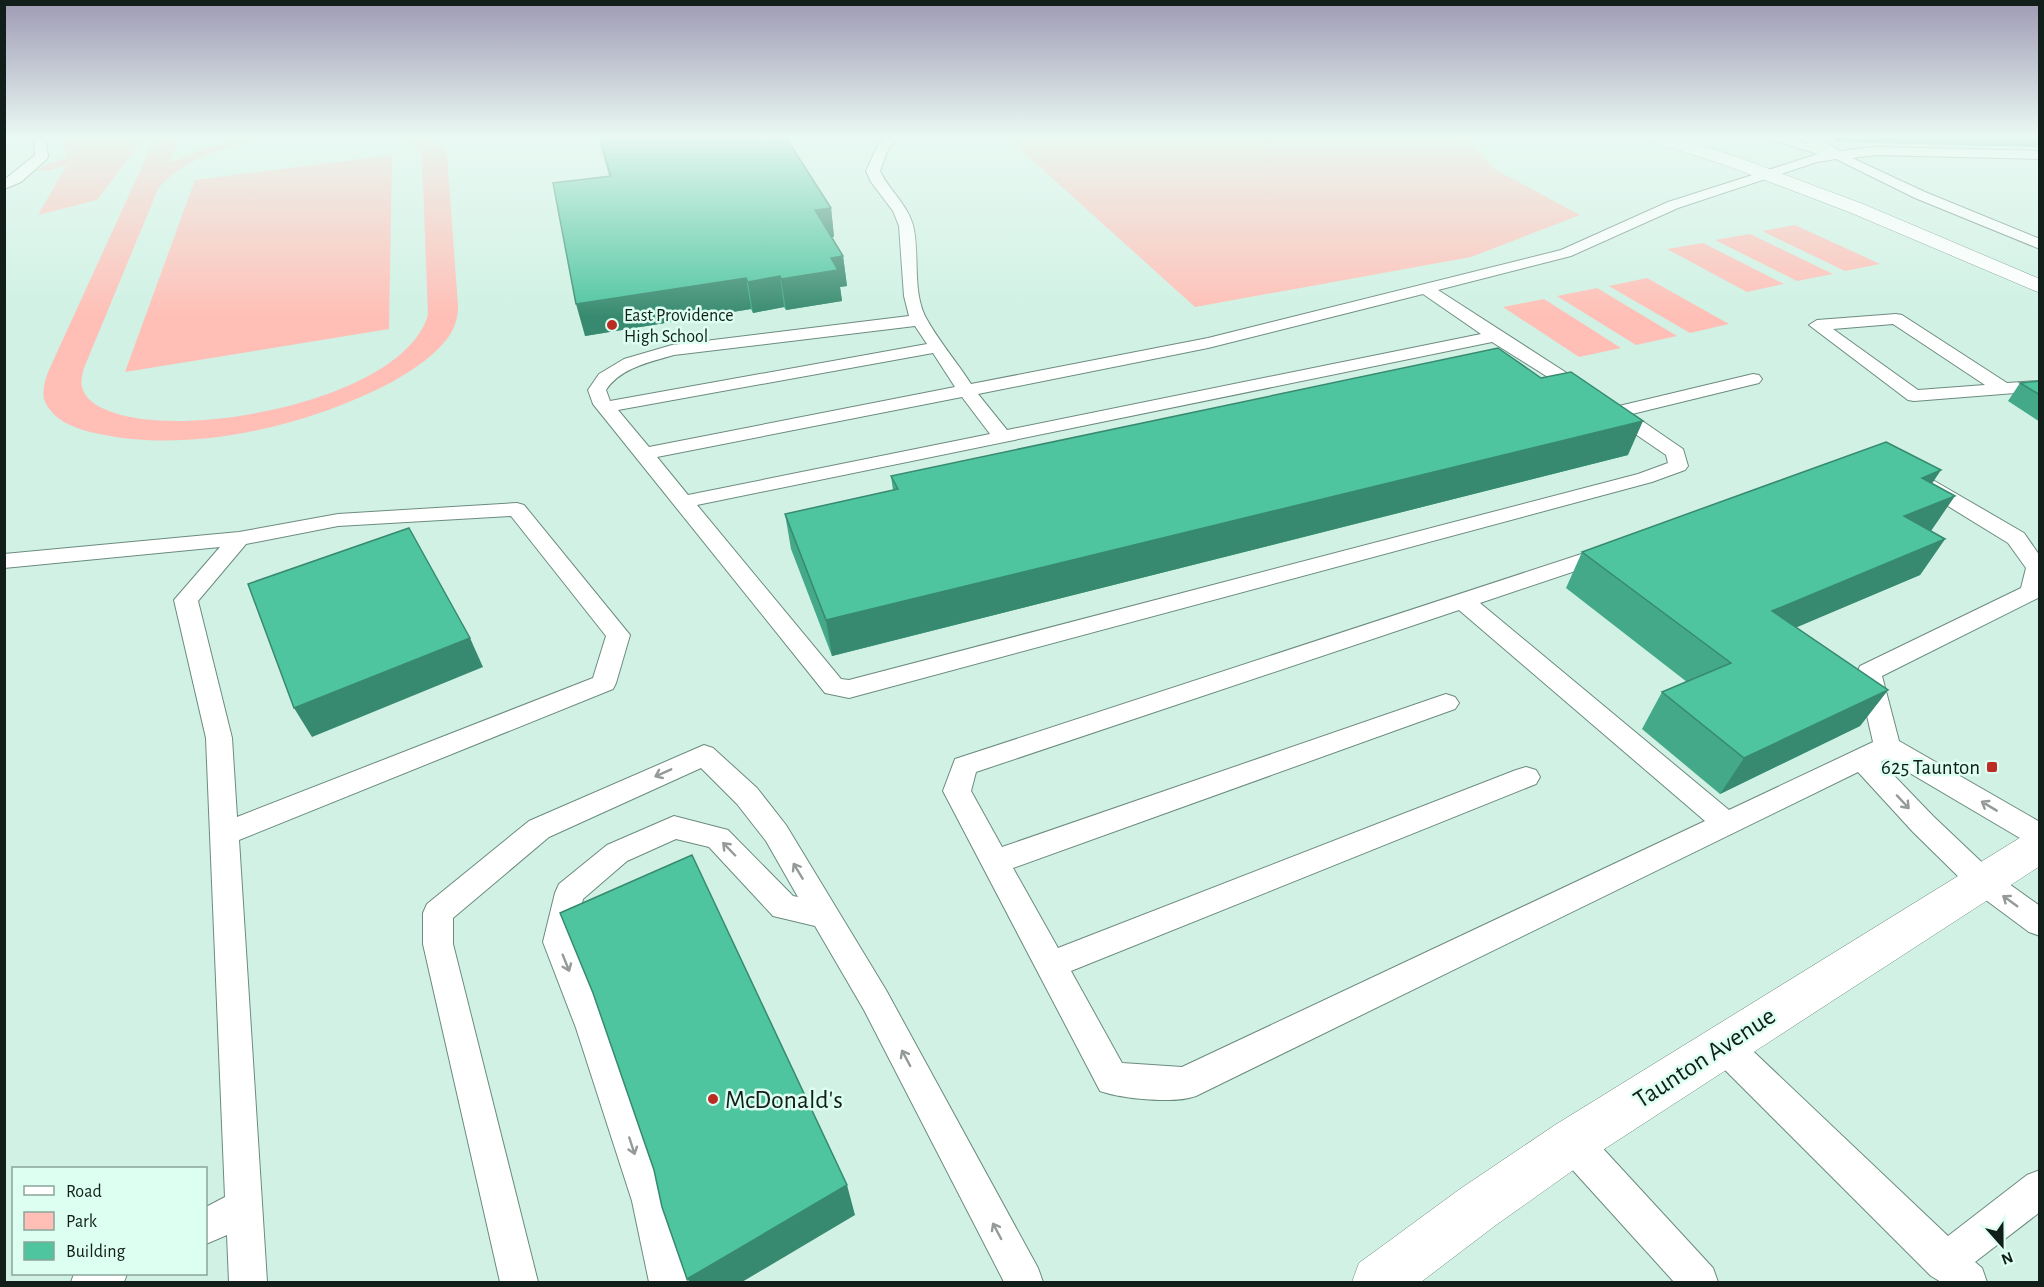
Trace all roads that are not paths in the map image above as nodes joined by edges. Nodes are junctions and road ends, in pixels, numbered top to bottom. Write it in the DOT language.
graph roads {
  1 [pos="889,196"];
  2 [pos="1699,196"];
  3 [pos="1825,196"];
  4 [pos="1922,196"];
  5 [pos="2040,245"];
  6 [pos="2040,287"];
  7 [pos="1425,288"];
  8 [pos="920,320"];
  9 [pos="1495,336"];
  10 [pos="938,347"];
  11 [pos="1753,379"];
  12 [pos="2040,386"];
  13 [pos="2004,389"];
  14 [pos="967,391"];
  15 [pos="606,407"];
  16 [pos="1616,412"];
  17 [pos="1002,437"];
  18 [pos="644,454"];
  19 [pos="1901,469"];
  20 [pos="683,502"];
  21 [pos="238,539"];
  22 [pos="1632,544"];
  23 [pos="4,561"];
  24 [pos="1462,600"];
  25 [pos="1446,703"];
  26 [pos="1887,747"];
  27 [pos="1863,760"];
  28 [pos="1526,777"];
  29 [pos="1726,824"];
  30 [pos="224,834"];
  31 [pos="2040,836"];
  32 [pos="2040,845"];
  33 [pos="995,862"];
  34 [pos="1981,880"];
  35 [pos="825,915"];
  36 [pos="2040,922"];
  37 [pos="1050,965"];
  38 [pos="1723,1045"];
  39 [pos="1572,1142"];
  40 [pos="2040,1188"];
  41 [pos="244,1207"];
  42 [pos="207,1226"];
  43 [pos="1956,1272"];
  44 [pos="106,1275"];
  45 [pos="90,1282"];
  46 [pos="248,1282"];
  47 [pos="519,1282"];
  48 [pos="668,1282"];
  49 [pos="1024,1282"];
  50 [pos="1378,1282"];
  51 [pos="1699,1282"];
  1 -- 8 [label="lane"];
  2 -- 7 [label="lane"];
  3 -- 6 [label="main road"];
  4 -- 5 [label="lane"];
  7 -- 9 [label="lane"];
  7 -- 14 [label="lane"];
  8 -- 10 [label="lane"];
  8 -- 15 [label="lane"];
  9 -- 16 [label="lane"];
  9 -- 17 [label="lane"];
  10 -- 14 [label="lane"];
  10 -- 15 [label="lane"];
  11 -- 16 [label="lane"];
  12 -- 13 [label="lane"];
  13 -- 13 [label="lane"];
  14 -- 17 [label="lane"];
  14 -- 18 [label="lane"];
  15 -- 18 [label="lane"];
  16 -- 20 [label="lane"];
  17 -- 20 [label="lane"];
  18 -- 20 [label="lane"];
  19 -- 26 [label="lane"];
  21 -- 23 [label="lane"];
  21 -- 30 [label="lane"];
  21 -- 30 [label="lane"];
  22 -- 24 [label="lane"];
  24 -- 29 [label="lane"];
  24 -- 33 [label="lane"];
  25 -- 33 [label="lane"];
  26 -- 27 [label="lane"];
  31 -- 26 [label="lane, one-way"];
  27 -- 29 [label="lane"];
  27 -- 34 [label="lane, one-way"];
  28 -- 37 [label="lane"];
  29 -- 37 [label="lane"];
  30 -- 41 [label="lane"];
  32 -- 34 [label="main road, Taunton Avenue"];
  33 -- 37 [label="lane"];
  36 -- 34 [label="lane, one-way"];
  34 -- 38 [label="main road, Taunton Avenue"];
  35 -- 47 [label="lane, one-way"];
  35 -- 48 [label="lane, one-way"];
  49 -- 35 [label="lane, one-way"];
  38 -- 39 [label="main road, Taunton Avenue"];
  38 -- 43 [label="lane"];
  39 -- 50 [label="main road, Taunton Avenue"];
  39 -- 51 [label="lane"];
  40 -- 43 [label="lane"];
  41 -- 42 [label="lane"];
  41 -- 46 [label="lane"];
  44 -- 45 [label="lane"];
}
